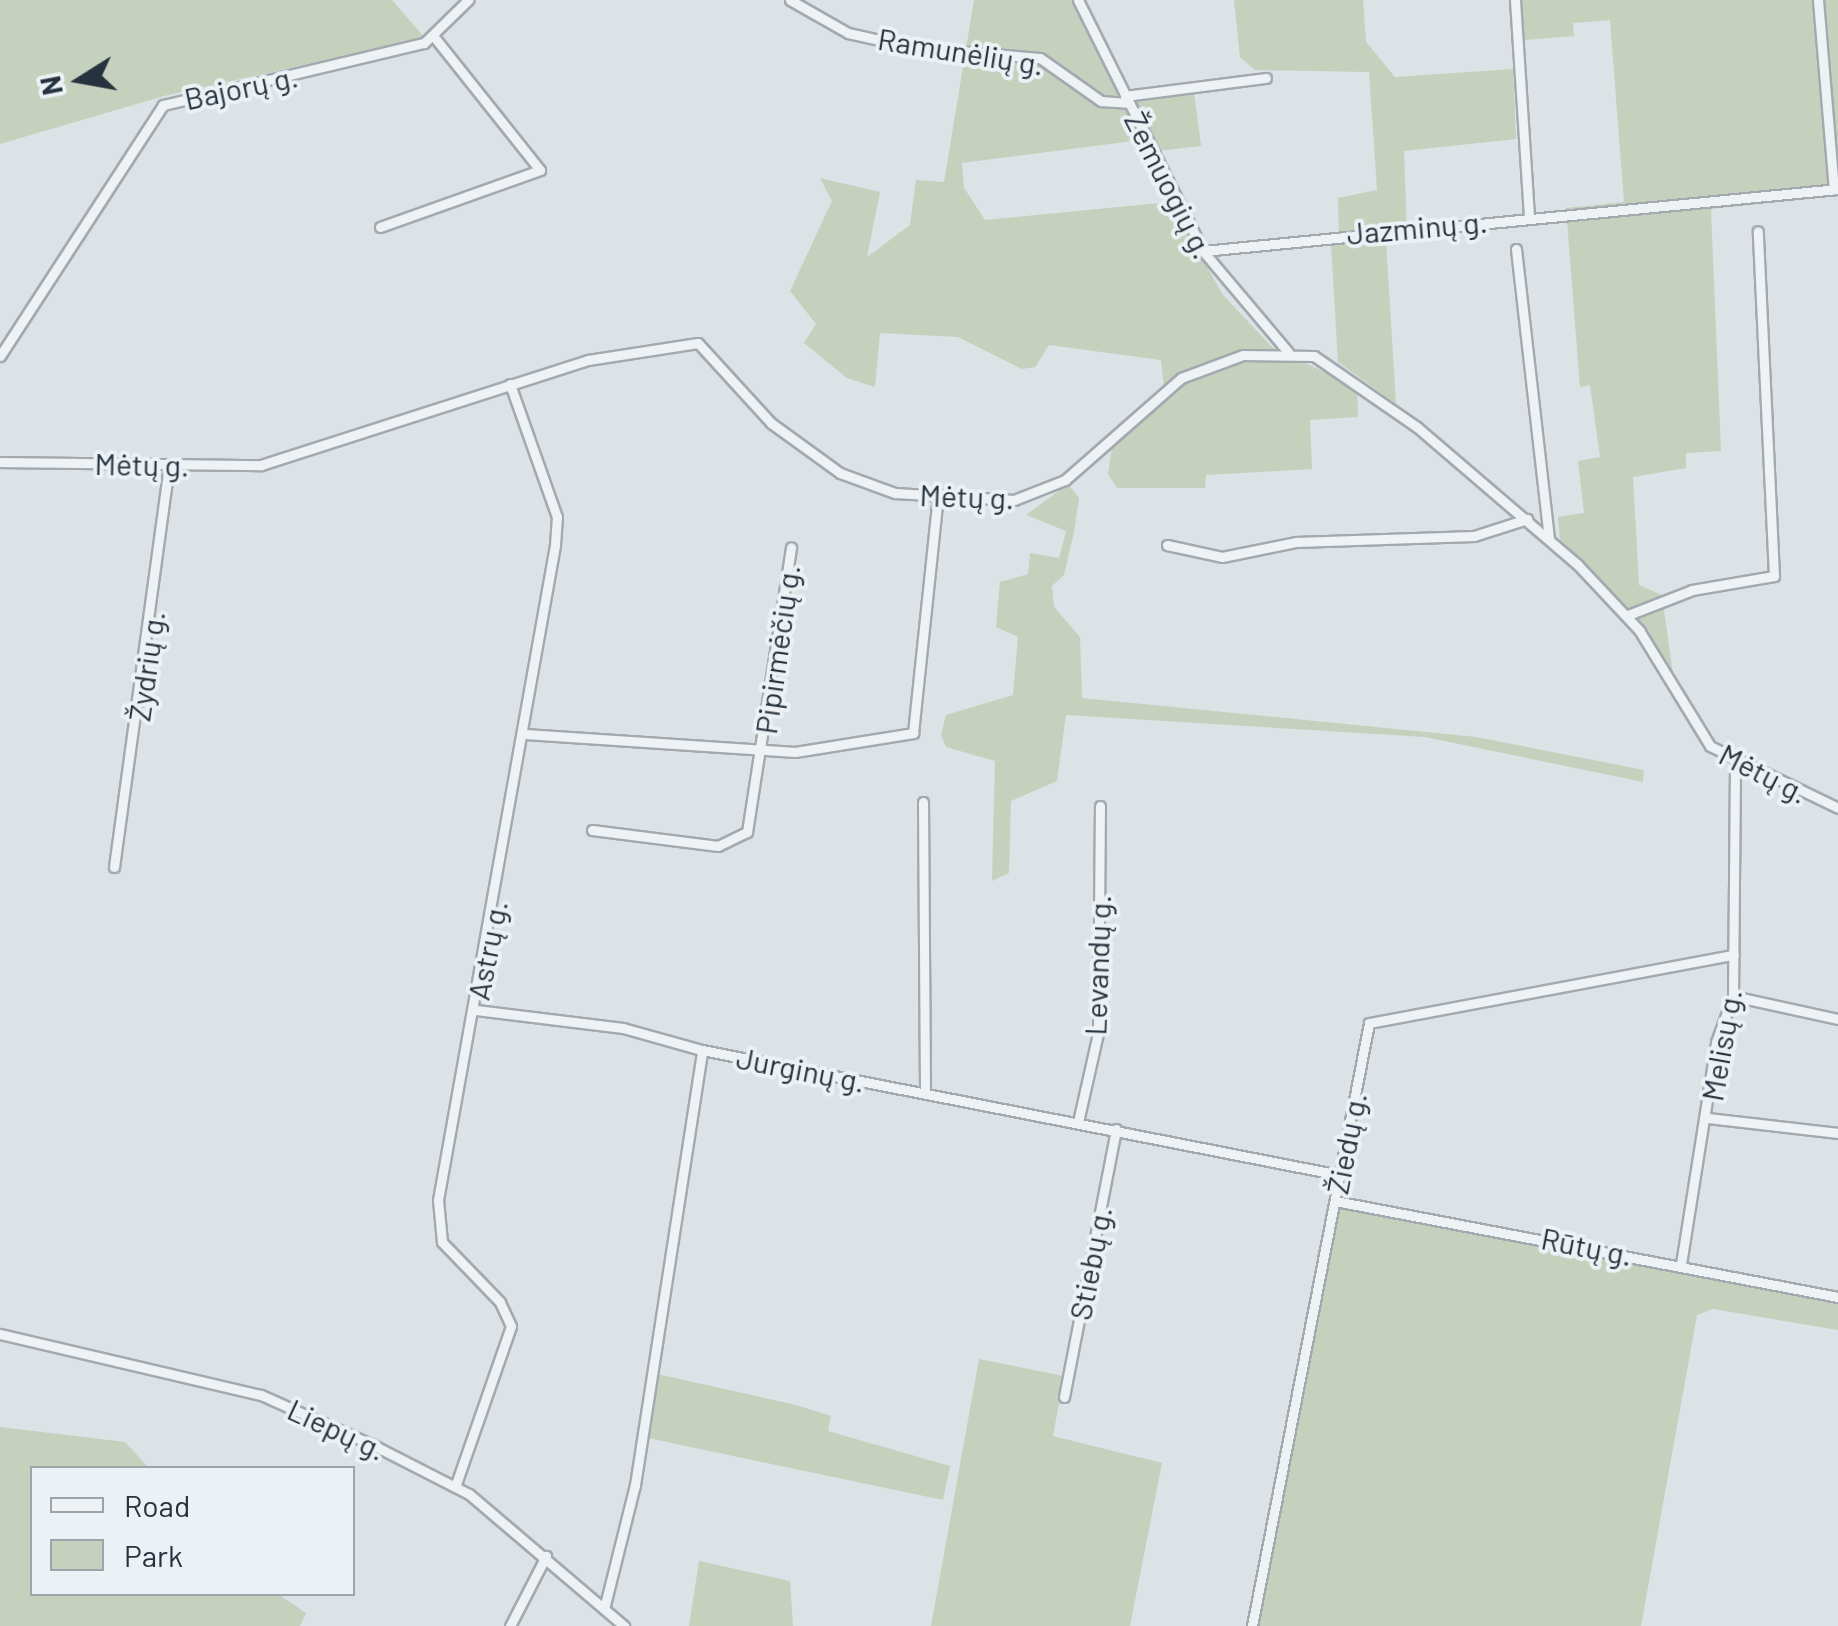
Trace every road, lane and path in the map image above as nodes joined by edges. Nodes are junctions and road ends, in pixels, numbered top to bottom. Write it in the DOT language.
graph roads {
  1 [pos="468,0"];
  2 [pos="790,0"];
  3 [pos="1078,0"];
  4 [pos="1514,0"];
  5 [pos="1818,0"];
  6 [pos="435,38"];
  7 [pos="1266,78"];
  8 [pos="1126,100"];
  9 [pos="1836,189"];
  10 [pos="1529,218"];
  11 [pos="380,227"];
  12 [pos="1758,232"];
  13 [pos="1516,249"];
  14 [pos="1203,251"];
  15 [pos="1288,352"];
  16 [pos="0,356"];
  17 [pos="510,384"];
  18 [pos="0,462"];
  19 [pos="169,465"];
  20 [pos="938,494"];
  21 [pos="1527,519"];
  22 [pos="1549,538"];
  23 [pos="1167,545"];
  24 [pos="791,547"];
  25 [pos="1628,615"];
  26 [pos="525,734"];
  27 [pos="763,751"];
  28 [pos="1735,764"];
  29 [pos="923,802"];
  30 [pos="1100,806"];
  31 [pos="1838,808"];
  32 [pos="592,830"];
  33 [pos="114,867"];
  34 [pos="1734,956"];
  35 [pos="1733,996"];
  36 [pos="476,1010"];
  37 [pos="1838,1019"];
  38 [pos="702,1050"];
  39 [pos="925,1093"];
  40 [pos="1708,1118"];
  41 [pos="1078,1122"];
  42 [pos="1116,1129"];
  43 [pos="1838,1132"];
  44 [pos="1340,1175"];
  45 [pos="1335,1201"];
  46 [pos="1681,1264"];
  47 [pos="1837,1294"];
  48 [pos="0,1334"];
  49 [pos="1064,1396"];
  50 [pos="455,1487"];
  51 [pos="546,1556"];
  52 [pos="604,1609"];
  53 [pos="510,1626"];
  54 [pos="624,1626"];
  55 [pos="1252,1626"];
  1 -- 6 [label="street"];
  2 -- 8 [label="street, Ramunėlių g."];
  3 -- 8 [label="street, Žemuogių g."];
  4 -- 10 [label="street"];
  5 -- 9 [label="street"];
  6 -- 11 [label="street"];
  6 -- 16 [label="street, Bajorų g."];
  7 -- 8 [label="street"];
  8 -- 14 [label="street, Žemuogių g."];
  9 -- 10 [label="street, Jazminų g."];
  10 -- 14 [label="street, Jazminų g."];
  12 -- 25 [label="street"];
  13 -- 22 [label="street"];
  14 -- 15 [label="street, Žemuogių g."];
  15 -- 20 [label="street, Mėtų g."];
  15 -- 21 [label="street, Mėtų g."];
  17 -- 19 [label="street, Mėtų g."];
  17 -- 20 [label="street, Mėtų g."];
  17 -- 26 [label="street, Astrų g."];
  18 -- 19 [label="street, Mėtų g."];
  19 -- 33 [label="street, Žydrių g."];
  20 -- 27 [label="street"];
  21 -- 22 [label="street, Mėtų g."];
  21 -- 23 [label="street"];
  22 -- 25 [label="street, Mėtų g."];
  24 -- 27 [label="street, Pipirmėčių g."];
  25 -- 28 [label="street, Mėtų g."];
  26 -- 27 [label="street"];
  26 -- 36 [label="street, Astrų g."];
  27 -- 32 [label="street, Pipirmėčių g."];
  28 -- 31 [label="street, Mėtų g."];
  28 -- 34 [label="street, Melisų g."];
  29 -- 39 [label="street"];
  30 -- 41 [label="street, Levandų g."];
  34 -- 35 [label="street, Melisų g."];
  34 -- 44 [label="street, Žiedų g."];
  35 -- 37 [label="street"];
  35 -- 40 [label="street, Melisų g."];
  36 -- 38 [label="street"];
  36 -- 50 [label="street, Astrų g."];
  38 -- 39 [label="street, Jurginų g."];
  38 -- 52 [label="street, Jurginų g."];
  39 -- 41 [label="street, Jurginų g."];
  40 -- 43 [label="street"];
  40 -- 46 [label="street, Melisų g."];
  41 -- 42 [label="street, Jurginų g."];
  42 -- 44 [label="street, Jurginų g."];
  42 -- 49 [label="street, Stiebų g."];
  44 -- 45 [label="street, Žiedų g."];
  45 -- 46 [label="street, Rūtų g."];
  45 -- 55 [label="street, Žiedų g."];
  46 -- 47 [label="street, Rūtų g."];
  48 -- 50 [label="street, Liepų g."];
  50 -- 51 [label="street, Liepų g."];
  51 -- 52 [label="street, Liepų g."];
  51 -- 53 [label="street"];
  52 -- 54 [label="street, Liepų g."];
}
